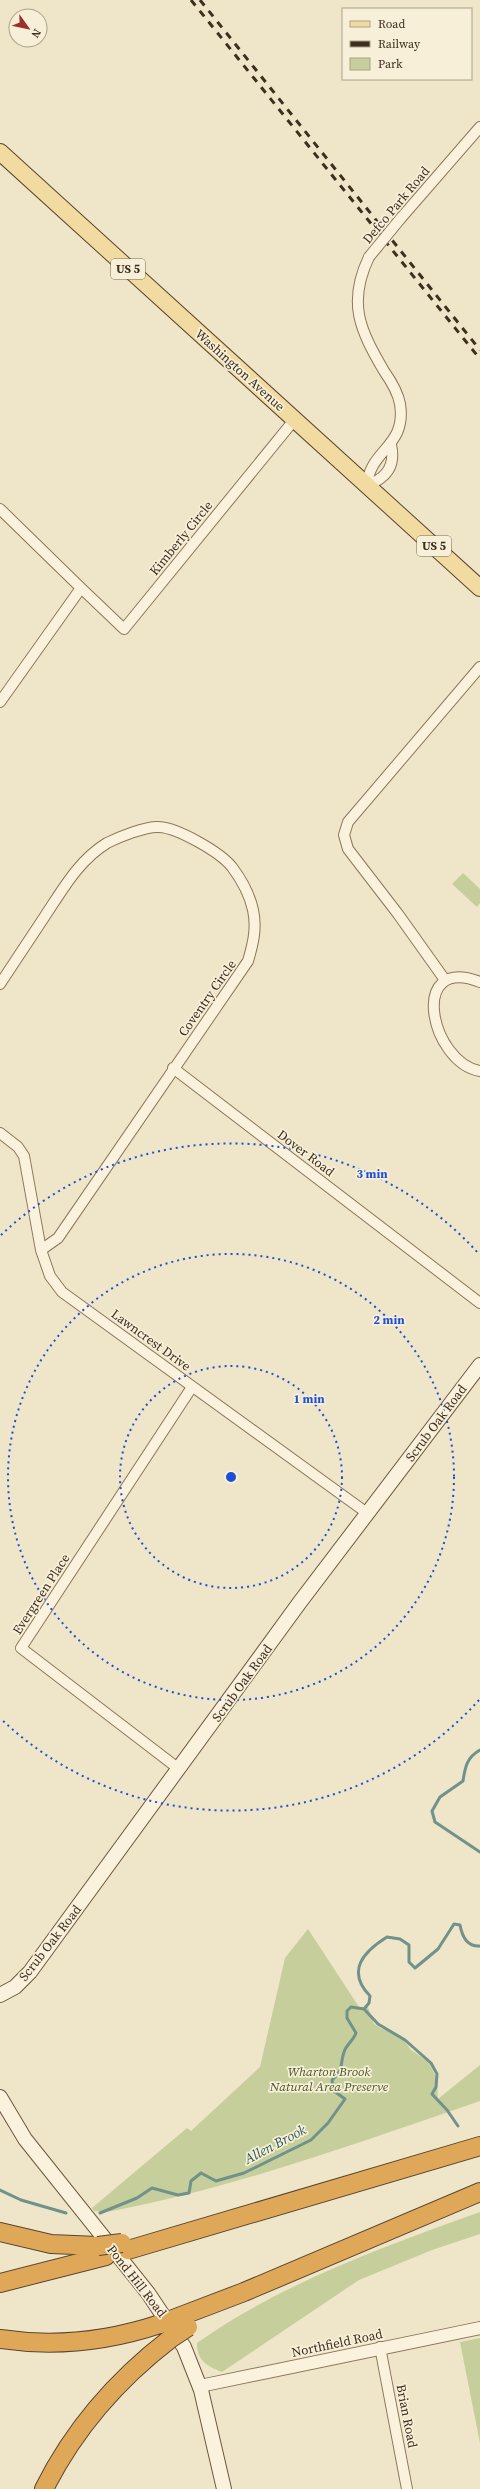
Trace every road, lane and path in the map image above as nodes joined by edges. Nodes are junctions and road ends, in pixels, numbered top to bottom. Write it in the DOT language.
graph roads {
  1 [pos="480,127"];
  2 [pos="0,152"];
  3 [pos="295,419"];
  4 [pos="391,445"];
  5 [pos="367,485"];
  6 [pos="0,508"];
  7 [pos="81,588"];
  8 [pos="480,588"];
  9 [pos="480,667"];
  10 [pos="0,702"];
  11 [pos="445,980"];
  12 [pos="480,982"];
  13 [pos="0,984"];
  14 [pos="173,1068"];
  15 [pos="480,1071"];
  16 [pos="0,1133"];
  17 [pos="41,1250"];
  18 [pos="480,1303"];
  19 [pos="480,1365"];
  20 [pos="192,1387"];
  21 [pos="368,1513"];
  22 [pos="179,1769"];
  23 [pos="0,1995"];
  24 [pos="0,2097"];
  25 [pos="480,2146"];
  26 [pos="480,2192"];
  27 [pos="0,2232"];
  28 [pos="102,2251"];
  29 [pos="0,2283"];
  30 [pos="184,2321"];
  31 [pos="480,2328"];
  32 [pos="0,2338"];
  33 [pos="380,2347"];
  34 [pos="200,2386"];
  35 [pos="44,2489"];
  36 [pos="224,2489"];
  37 [pos="407,2489"];
  1 -- 4 [label="street, Defco Park Road, bridge"];
  2 -- 3 [label="main road, Washington Avenue / US 5"];
  3 -- 5 [label="main road, Washington Avenue / US 5"];
  3 -- 7 [label="street, Kimberly Circle"];
  4 -- 5 [label="street, Defco Park Road"];
  4 -- 5 [label="street, Defco Park Road"];
  5 -- 8 [label="main road, Washington Avenue / US 5"];
  6 -- 7 [label="street, Kimberly Circle"];
  7 -- 10 [label="street"];
  9 -- 11 [label="street"];
  11 -- 12 [label="street"];
  11 -- 15 [label="street"];
  13 -- 14 [label="street, Coventry Circle"];
  14 -- 17 [label="street, Coventry Circle"];
  14 -- 18 [label="street, Dover Road"];
  16 -- 17 [label="street, Lawncrest Drive"];
  17 -- 20 [label="street, Lawncrest Drive"];
  19 -- 21 [label="main road, Scrub Oak Road"];
  20 -- 21 [label="street, Lawncrest Drive"];
  20 -- 22 [label="street, Evergreen Place"];
  21 -- 22 [label="main road, Scrub Oak Road"];
  22 -- 23 [label="main road, Scrub Oak Road"];
  24 -- 34 [label="main road, Pond Hill Road"];
  25 -- 28 [label="highway, bridge"];
  26 -- 30 [label="highway"];
  27 -- 28 [label="highway"];
  28 -- 29 [label="highway"];
  30 -- 32 [label="highway, bridge"];
  30 -- 35 [label="highway, bridge"];
  31 -- 33 [label="street, Northfield Road"];
  33 -- 34 [label="street, Northfield Road"];
  33 -- 37 [label="street, Brian Road"];
  34 -- 36 [label="main road, Pond Hill Road"];
}
